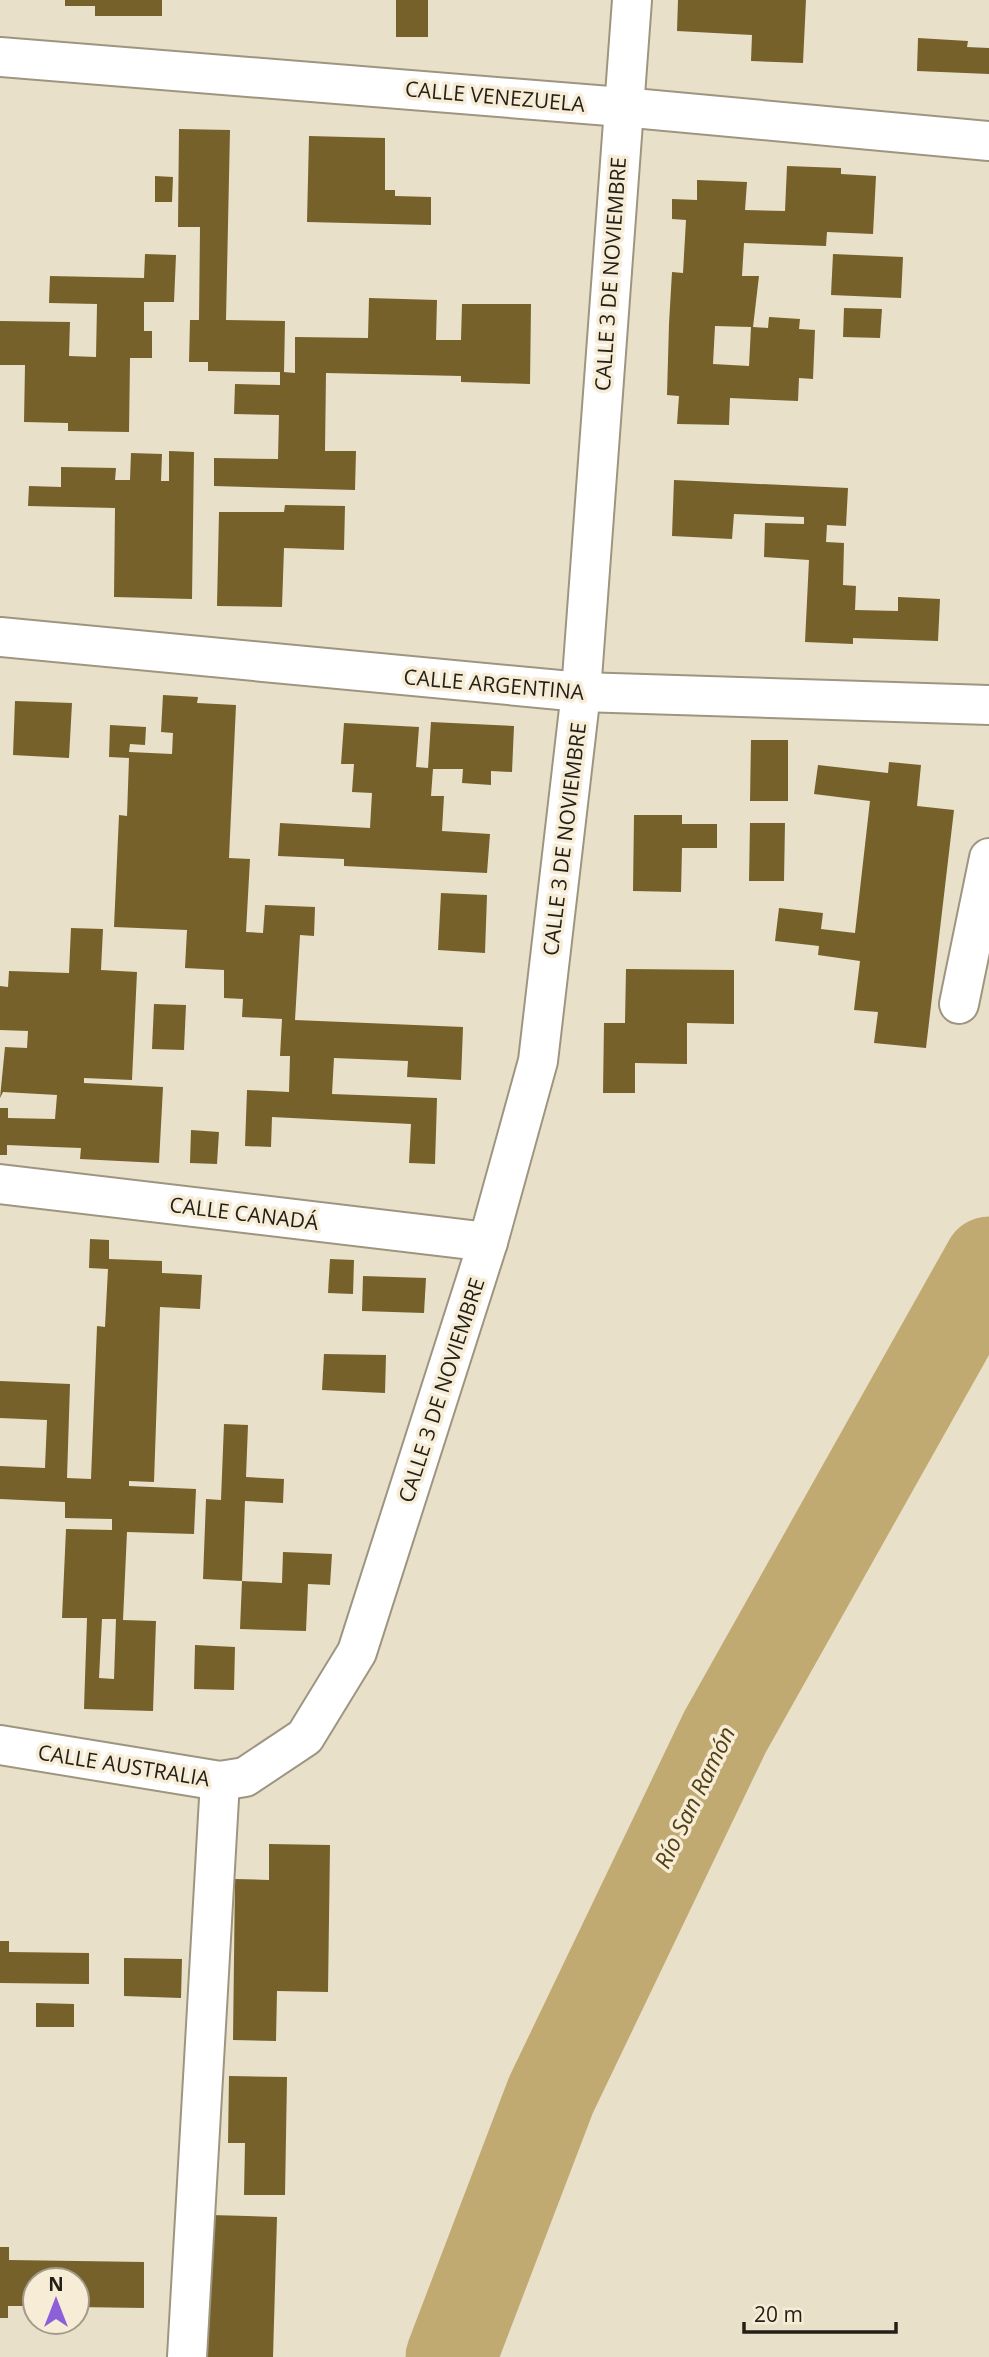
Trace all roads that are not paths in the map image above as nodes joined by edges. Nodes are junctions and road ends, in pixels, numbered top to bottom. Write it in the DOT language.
graph roads {
  1 [pos="632,0"];
  2 [pos="0,57"];
  3 [pos="622,107"];
  4 [pos="989,141"];
  5 [pos="0,637"];
  6 [pos="581,692"];
  7 [pos="989,705"];
  8 [pos="989,858"];
  9 [pos="958,1004"];
  10 [pos="0,1184"];
  11 [pos="488,1242"];
  12 [pos="357,1652"];
  13 [pos="0,1745"];
  14 [pos="220,1781"];
  15 [pos="187,2357"];
  1 -- 3 [label="street, CALLE 3 DE NOVIEMBRE"];
  2 -- 3 [label="street, CALLE VENEZUELA"];
  3 -- 4 [label="street, CALLE VENEZUELA"];
  3 -- 6 [label="street, CALLE 3 DE NOVIEMBRE"];
  5 -- 6 [label="street, CALLE ARGENTINA"];
  6 -- 7 [label="street, CALLE ARGENTINA"];
  6 -- 11 [label="street, CALLE 3 DE NOVIEMBRE"];
  8 -- 9 [label="street"];
  10 -- 11 [label="street, CALLE CANADÁ"];
  11 -- 12 [label="street, CALLE 3 DE NOVIEMBRE"];
  12 -- 14 [label="street, CALLE AUSTRALIA"];
  13 -- 14 [label="street, CALLE AUSTRALIA"];
  14 -- 15 [label="street"];
}
